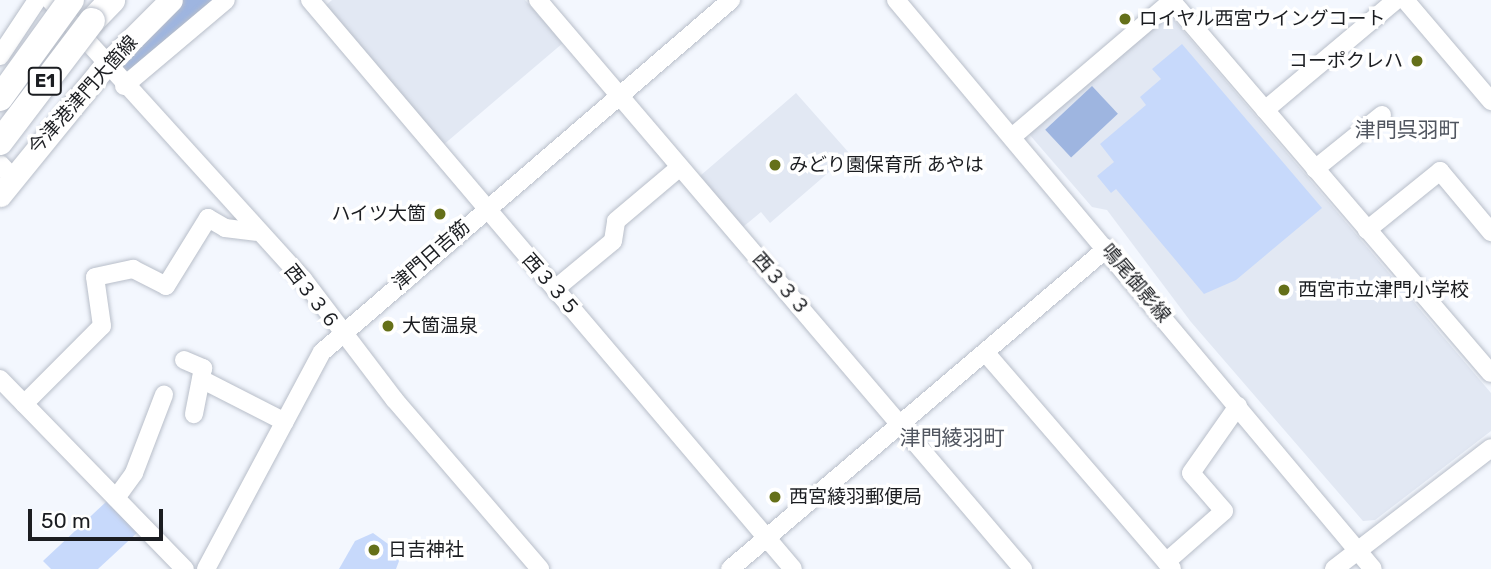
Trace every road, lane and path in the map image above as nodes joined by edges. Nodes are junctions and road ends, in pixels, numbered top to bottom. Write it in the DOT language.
graph roads {
  1 [pos="37,0"];
  2 [pos="50,0"];
  3 [pos="71,0"];
  4 [pos="112,0"];
  5 [pos="172,0"];
  6 [pos="226,0"];
  7 [pos="310,0"];
  8 [pos="538,0"];
  9 [pos="731,0"];
  10 [pos="896,0"];
  11 [pos="1171,0"];
  12 [pos="1396,0"];
  13 [pos="1405,0"];
  14 [pos="0,56"];
  15 [pos="105,66"];
  16 [pos="124,86"];
  17 [pos="618,95"];
  18 [pos="0,98"];
  19 [pos="1491,102"];
  20 [pos="1265,110"];
  21 [pos="1382,115"];
  22 [pos="1012,137"];
  23 [pos="0,142"];
  24 [pos="679,168"];
  25 [pos="1315,170"];
  26 [pos="4,179"];
  27 [pos="485,208"];
  28 [pos="1367,230"];
  29 [pos="256,232"];
  30 [pos="1491,232"];
  31 [pos="1107,248"];
  32 [pos="555,289"];
  33 [pos="341,334"];
  34 [pos="985,352"];
  35 [pos="184,360"];
  36 [pos="1491,373"];
  37 [pos="0,379"];
  38 [pos="201,379"];
  39 [pos="155,403"];
  40 [pos="24,404"];
  41 [pos="1238,406"];
  42 [pos="194,414"];
  43 [pos="285,422"];
  44 [pos="899,425"];
  45 [pos="1491,448"];
  46 [pos="116,498"];
  47 [pos="766,537"];
  48 [pos="1358,551"];
  49 [pos="1169,565"];
  50 [pos="185,569"];
  51 [pos="206,569"];
  52 [pos="540,569"];
  53 [pos="730,569"];
  54 [pos="793,569"];
  55 [pos="1023,569"];
  56 [pos="1334,569"];
  57 [pos="1373,569"];
  1 -- 14 [label="street"];
  2 -- 15 [label="street, 西３３６"];
  3 -- 18 [label="highway, E1, bridge"];
  4 -- 23 [label="highway, E1, bridge"];
  5 -- 15 [label="main road, 今津港津門大箇線"];
  6 -- 16 [label="street"];
  7 -- 27 [label="street, 西３３５"];
  8 -- 17 [label="street, 西３３３"];
  9 -- 17 [label="street, 津門日吉筋"];
  10 -- 22 [label="street, 鳴尾御影線"];
  11 -- 20 [label="street"];
  11 -- 22 [label="street"];
  12 -- 20 [label="street"];
  13 -- 19 [label="street"];
  15 -- 16 [label="street, 西３３６"];
  15 -- 26 [label="main road, 今津港津門大箇線"];
  16 -- 29 [label="street, 西３３６"];
  17 -- 24 [label="street, 西３３３"];
  17 -- 27 [label="street, 津門日吉筋"];
  20 -- 25 [label="street"];
  21 -- 25 [label="street"];
  22 -- 31 [label="street, 鳴尾御影線"];
  24 -- 32 [label="street"];
  24 -- 44 [label="street, 西３３３"];
  25 -- 28 [label="street"];
  27 -- 32 [label="street, 西３３５"];
  27 -- 33 [label="street, 津門日吉筋"];
  28 -- 30 [label="street"];
  28 -- 36 [label="street"];
  29 -- 33 [label="street, 西３３６"];
  29 -- 40 [label="street"];
  31 -- 34 [label="street"];
  31 -- 41 [label="street, 鳴尾御影線"];
  32 -- 47 [label="street, 西３３５"];
  33 -- 43 [label="street, 津門日吉筋"];
  33 -- 52 [label="street, 西３３６"];
  34 -- 44 [label="street"];
  34 -- 49 [label="street"];
  35 -- 38 [label="street"];
  37 -- 40 [label="street"];
  38 -- 42 [label="street"];
  38 -- 43 [label="street"];
  39 -- 46 [label="street"];
  40 -- 46 [label="street"];
  41 -- 48 [label="street, 鳴尾御影線"];
  41 -- 49 [label="street"];
  43 -- 51 [label="street, 津門日吉筋"];
  44 -- 47 [label="street"];
  44 -- 55 [label="street, 西３３３"];
  45 -- 48 [label="street"];
  46 -- 50 [label="street"];
  47 -- 53 [label="street"];
  47 -- 54 [label="street, 西３３５"];
  48 -- 56 [label="street"];
  48 -- 57 [label="street, 鳴尾御影線"];
}
